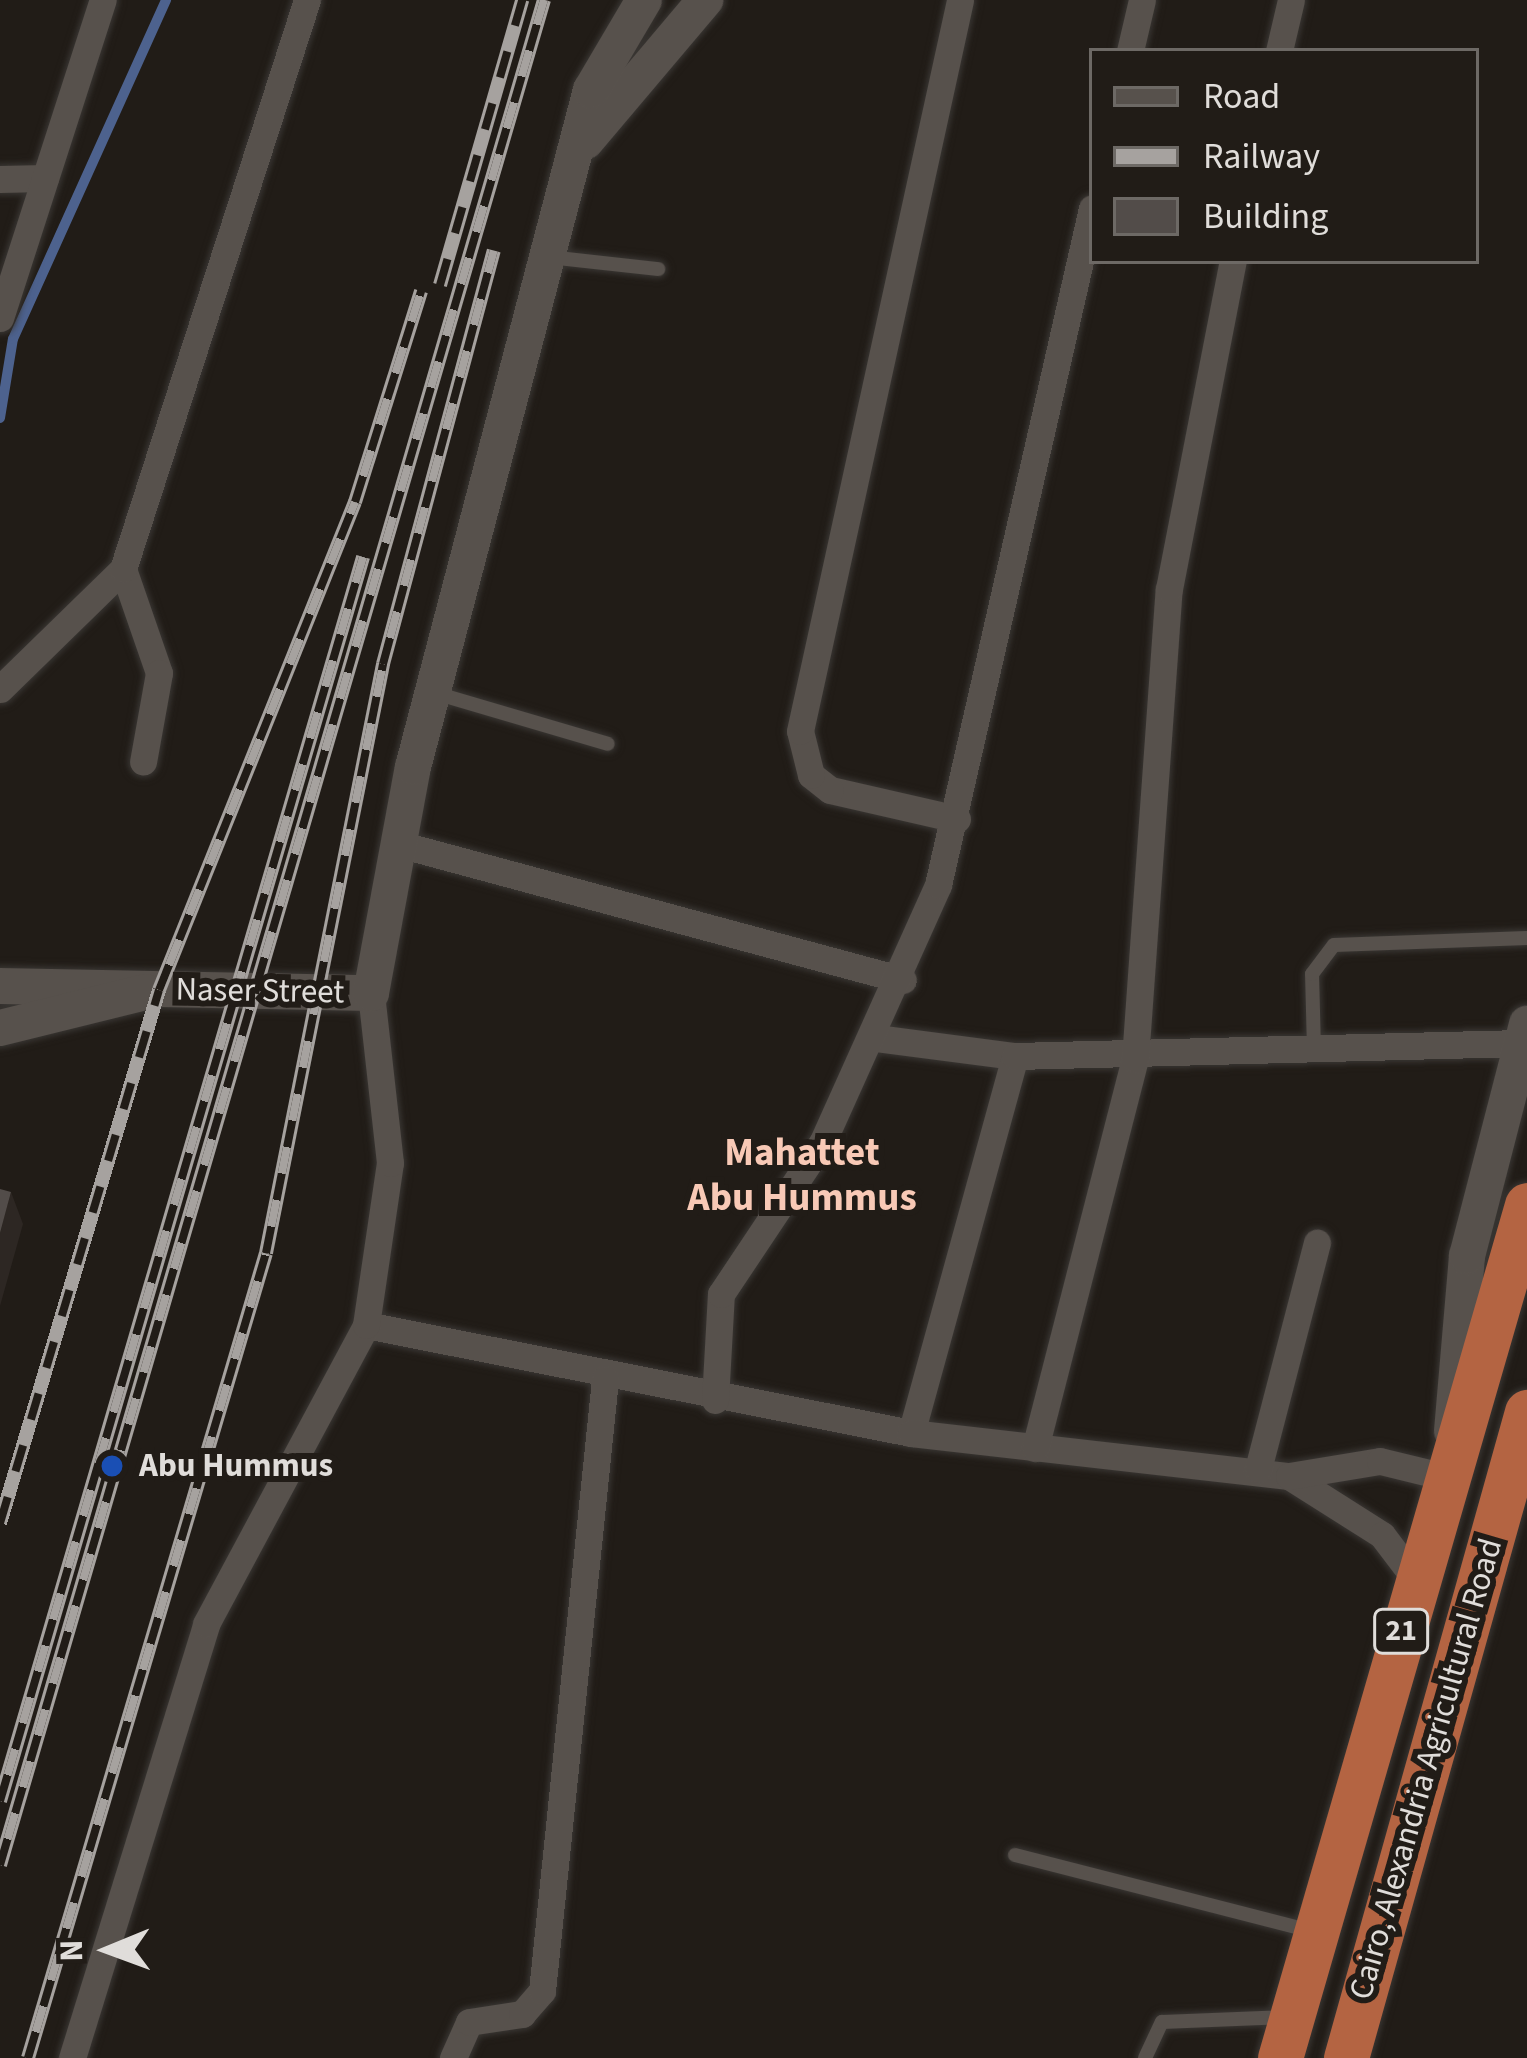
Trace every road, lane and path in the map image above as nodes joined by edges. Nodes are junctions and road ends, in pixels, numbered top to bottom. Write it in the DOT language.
graph roads {
  1 [pos="103,0"];
  2 [pos="307,0"];
  3 [pos="644,0"];
  4 [pos="705,0"];
  5 [pos="960,0"];
  6 [pos="1142,0"];
  7 [pos="1291,0"];
  8 [pos="1131,48"];
  9 [pos="1281,48"];
  10 [pos="581,148"];
  11 [pos="0,178"];
  12 [pos="45,178"];
  13 [pos="1089,222"];
  14 [pos="549,257"];
  15 [pos="1232,264"];
  16 [pos="658,269"];
  17 [pos="0,318"];
  18 [pos="123,569"];
  19 [pos="0,689"];
  20 [pos="435,693"];
  21 [pos="608,744"];
  22 [pos="143,762"];
  23 [pos="957,819"];
  24 [pos="394,844"];
  25 [pos="1527,938"];
  26 [pos="903,980"];
  27 [pos="0,986"];
  28 [pos="148,990"];
  29 [pos="371,992"];
  30 [pos="0,1028"];
  31 [pos="1524,1033"];
  32 [pos="876,1038"];
  33 [pos="1314,1050"];
  34 [pos="1015,1056"];
  35 [pos="1135,1059"];
  36 [pos="1527,1205"];
  37 [pos="1317,1243"];
  38 [pos="366,1324"];
  39 [pos="605,1379"];
  40 [pos="715,1400"];
  41 [pos="1527,1412"];
  42 [pos="910,1433"];
  43 [pos="1035,1448"];
  44 [pos="1519,1451"];
  45 [pos="1448,1465"];
  46 [pos="1258,1469"];
  47 [pos="1289,1476"];
  48 [pos="1416,1580"];
  49 [pos="1015,1855"];
  50 [pos="1316,1932"];
  51 [pos="1286,2037"];
  52 [pos="72,2058"];
  53 [pos="453,2058"];
  54 [pos="1145,2058"];
  55 [pos="1346,2058"];
  1 -- 12 [label="street"];
  2 -- 18 [label="street"];
  3 -- 10 [label="street"];
  4 -- 10 [label="street"];
  5 -- 23 [label="street"];
  6 -- 8 [label="street"];
  7 -- 9 [label="street"];
  10 -- 14 [label="street"];
  11 -- 12 [label="street"];
  12 -- 17 [label="street"];
  13 -- 23 [label="street"];
  14 -- 16 [label="lane"];
  14 -- 20 [label="street"];
  15 -- 35 [label="street"];
  18 -- 19 [label="street"];
  18 -- 22 [label="street"];
  20 -- 21 [label="lane"];
  20 -- 24 [label="street"];
  23 -- 26 [label="street"];
  24 -- 26 [label="street"];
  24 -- 29 [label="street"];
  25 -- 33 [label="lane"];
  26 -- 32 [label="street"];
  27 -- 28 [label="street, Naser Street"];
  28 -- 29 [label="street, Naser Street"];
  28 -- 30 [label="street, Naser Street"];
  29 -- 38 [label="street"];
  31 -- 33 [label="street"];
  31 -- 45 [label="street"];
  32 -- 34 [label="street"];
  32 -- 40 [label="street"];
  33 -- 35 [label="street"];
  34 -- 35 [label="street"];
  34 -- 42 [label="street"];
  35 -- 43 [label="street"];
  36 -- 45 [label="highway, Cairo, Alexandria Agricultural Road / 21"];
  37 -- 46 [label="street"];
  38 -- 39 [label="street"];
  38 -- 52 [label="street"];
  39 -- 40 [label="street"];
  39 -- 53 [label="street"];
  40 -- 42 [label="street"];
  41 -- 44 [label="highway, Cairo, Alexandria Agricultural Road / 21"];
  42 -- 43 [label="street"];
  43 -- 46 [label="street"];
  44 -- 55 [label="highway, Cairo, Alexandria Agricultural Road / 21"];
  45 -- 47 [label="street"];
  45 -- 48 [label="highway, Cairo, Alexandria Agricultural Road / 21"];
  46 -- 47 [label="street"];
  47 -- 48 [label="street"];
  48 -- 50 [label="highway, Cairo, Alexandria Agricultural Road / 21"];
  49 -- 50 [label="lane"];
  50 -- 51 [label="highway, Cairo, Alexandria Agricultural Road / 21"];
  51 -- 54 [label="lane"];
}
